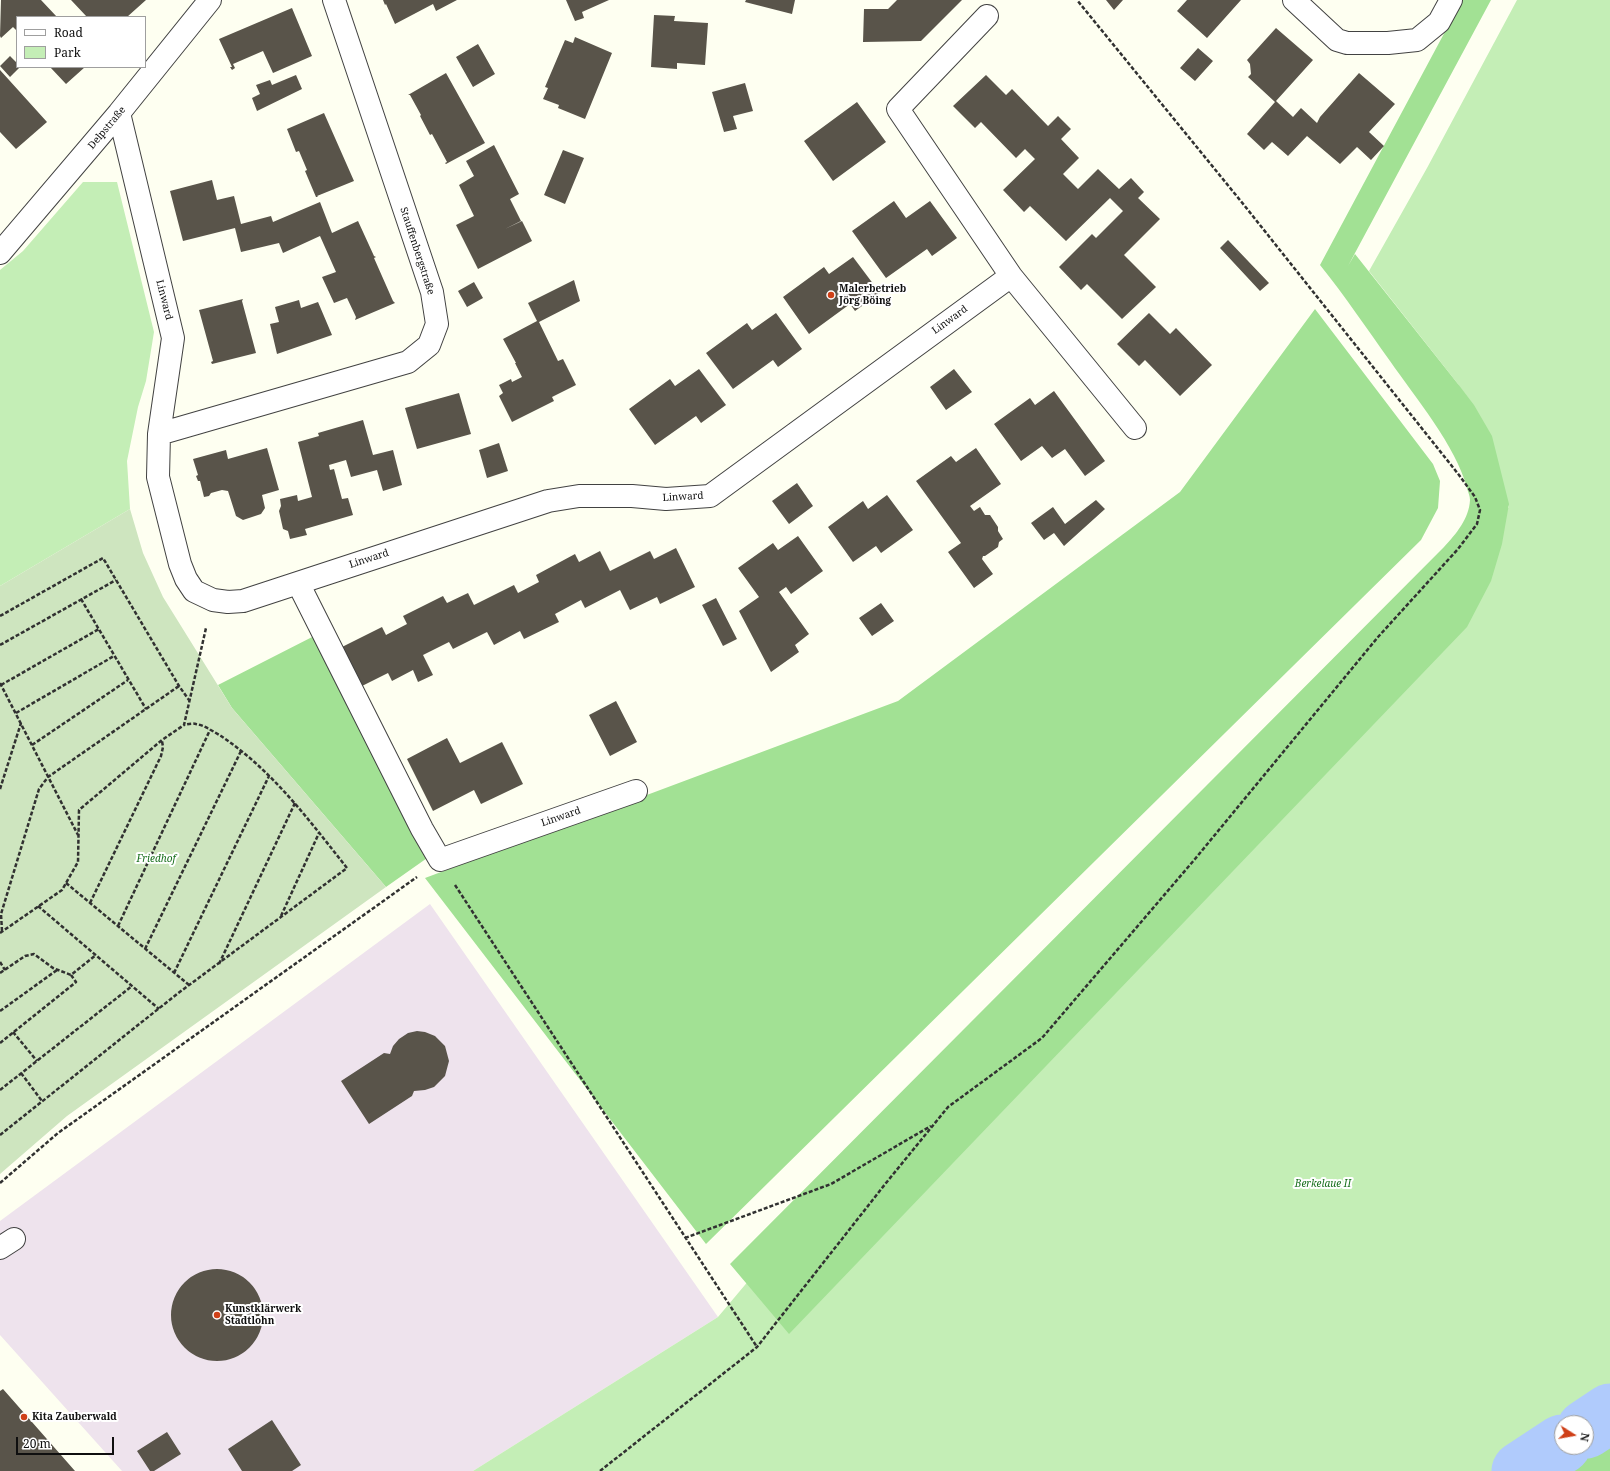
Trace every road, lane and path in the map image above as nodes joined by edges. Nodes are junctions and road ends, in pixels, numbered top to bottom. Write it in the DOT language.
graph roads {
  1 [pos="210,0"];
  2 [pos="334,0"];
  3 [pos="1077,0"];
  4 [pos="1294,0"];
  5 [pos="1451,0"];
  6 [pos="987,16"];
  7 [pos="119,113"];
  8 [pos="0,253"];
  9 [pos="1011,276"];
  10 [pos="1135,428"];
  11 [pos="159,434"];
  12 [pos="116,580"];
  13 [pos="298,584"];
  14 [pos="81,599"];
  15 [pos="213,600"];
  16 [pos="0,616"];
  17 [pos="99,629"];
  18 [pos="0,645"];
  19 [pos="114,656"];
  20 [pos="128,680"];
  21 [pos="1,684"];
  22 [pos="179,686"];
  23 [pos="189,700"];
  24 [pos="146,709"];
  25 [pos="16,713"];
  26 [pos="21,723"];
  27 [pos="184,725"];
  28 [pos="210,730"];
  29 [pos="162,740"];
  30 [pos="32,745"];
  31 [pos="241,751"];
  32 [pos="269,776"];
  33 [pos="48,777"];
  34 [pos="0,789"];
  35 [pos="636,791"];
  36 [pos="295,803"];
  37 [pos="319,834"];
  38 [pos="79,836"];
  39 [pos="440,860"];
  40 [pos="66,883"];
  41 [pos="90,903"];
  42 [pos="38,906"];
  43 [pos="280,918"];
  44 [pos="118,926"];
  45 [pos="1,932"];
  46 [pos="145,949"];
  47 [pos="96,955"];
  48 [pos="0,962"];
  49 [pos="219,964"];
  50 [pos="5,970"];
  51 [pos="58,970"];
  52 [pos="174,972"];
  53 [pos="0,973"];
  54 [pos="71,975"];
  55 [pos="189,985"];
  56 [pos="132,986"];
  57 [pos="159,1009"];
  58 [pos="0,1011"];
  59 [pos="13,1032"];
  60 [pos="0,1043"];
  61 [pos="37,1061"];
  62 [pos="20,1073"];
  63 [pos="0,1090"];
  64 [pos="42,1101"];
  65 [pos="934,1124"];
  66 [pos="0,1135"];
  67 [pos="0,1183"];
  68 [pos="685,1238"];
  69 [pos="757,1347"];
  70 [pos="600,1471"];
  1 -- 7 [label="street, Delpstraße"];
  2 -- 11 [label="street, Stauffenbergstraße"];
  3 -- 65 [label="path"];
  4 -- 5 [label="street"];
  6 -- 9 [label="street"];
  7 -- 8 [label="street, Delpstraße"];
  7 -- 11 [label="street, Linward"];
  9 -- 10 [label="street"];
  9 -- 13 [label="street, Linward"];
  11 -- 15 [label="street, Linward"];
  12 -- 14 [label="path"];
  12 -- 16 [label="path"];
  12 -- 22 [label="path"];
  13 -- 15 [label="street, Linward"];
  13 -- 39 [label="street"];
  14 -- 17 [label="path"];
  14 -- 18 [label="path"];
  15 -- 23 [label="path"];
  17 -- 19 [label="path"];
  17 -- 21 [label="path"];
  19 -- 20 [label="path"];
  19 -- 25 [label="path"];
  20 -- 24 [label="path"];
  20 -- 30 [label="path"];
  21 -- 25 [label="path"];
  22 -- 23 [label="path"];
  22 -- 24 [label="path"];
  23 -- 27 [label="path"];
  24 -- 33 [label="path"];
  25 -- 26 [label="path"];
  26 -- 30 [label="path"];
  26 -- 34 [label="path"];
  27 -- 28 [label="path"];
  27 -- 29 [label="path"];
  28 -- 31 [label="path"];
  28 -- 44 [label="path"];
  29 -- 38 [label="path"];
  29 -- 41 [label="path"];
  30 -- 33 [label="path"];
  31 -- 32 [label="path"];
  31 -- 46 [label="path"];
  32 -- 36 [label="path"];
  32 -- 52 [label="path"];
  33 -- 38 [label="path"];
  33 -- 45 [label="path"];
  35 -- 39 [label="street, Linward"];
  36 -- 37 [label="path"];
  36 -- 49 [label="path"];
  37 -- 43 [label="path"];
  37 -- 43 [label="path"];
  38 -- 40 [label="path"];
  39 -- 67 [label="path"];
  39 -- 68 [label="path"];
  40 -- 41 [label="path"];
  40 -- 42 [label="path"];
  41 -- 44 [label="path"];
  42 -- 45 [label="path"];
  42 -- 47 [label="path"];
  43 -- 49 [label="path"];
  44 -- 46 [label="path"];
  46 -- 52 [label="path"];
  47 -- 54 [label="path"];
  47 -- 56 [label="path"];
  48 -- 50 [label="path"];
  49 -- 55 [label="path"];
  50 -- 51 [label="path"];
  50 -- 53 [label="path"];
  51 -- 54 [label="path"];
  51 -- 58 [label="path"];
  52 -- 55 [label="path"];
  54 -- 59 [label="path"];
  55 -- 57 [label="path"];
  56 -- 57 [label="path"];
  56 -- 61 [label="path"];
  57 -- 64 [label="path"];
  59 -- 60 [label="path"];
  59 -- 61 [label="path"];
  61 -- 62 [label="path"];
  62 -- 63 [label="path"];
  62 -- 64 [label="path"];
  64 -- 66 [label="path"];
  65 -- 68 [label="path"];
  65 -- 69 [label="path"];
  68 -- 69 [label="path"];
  69 -- 70 [label="path"];
}
